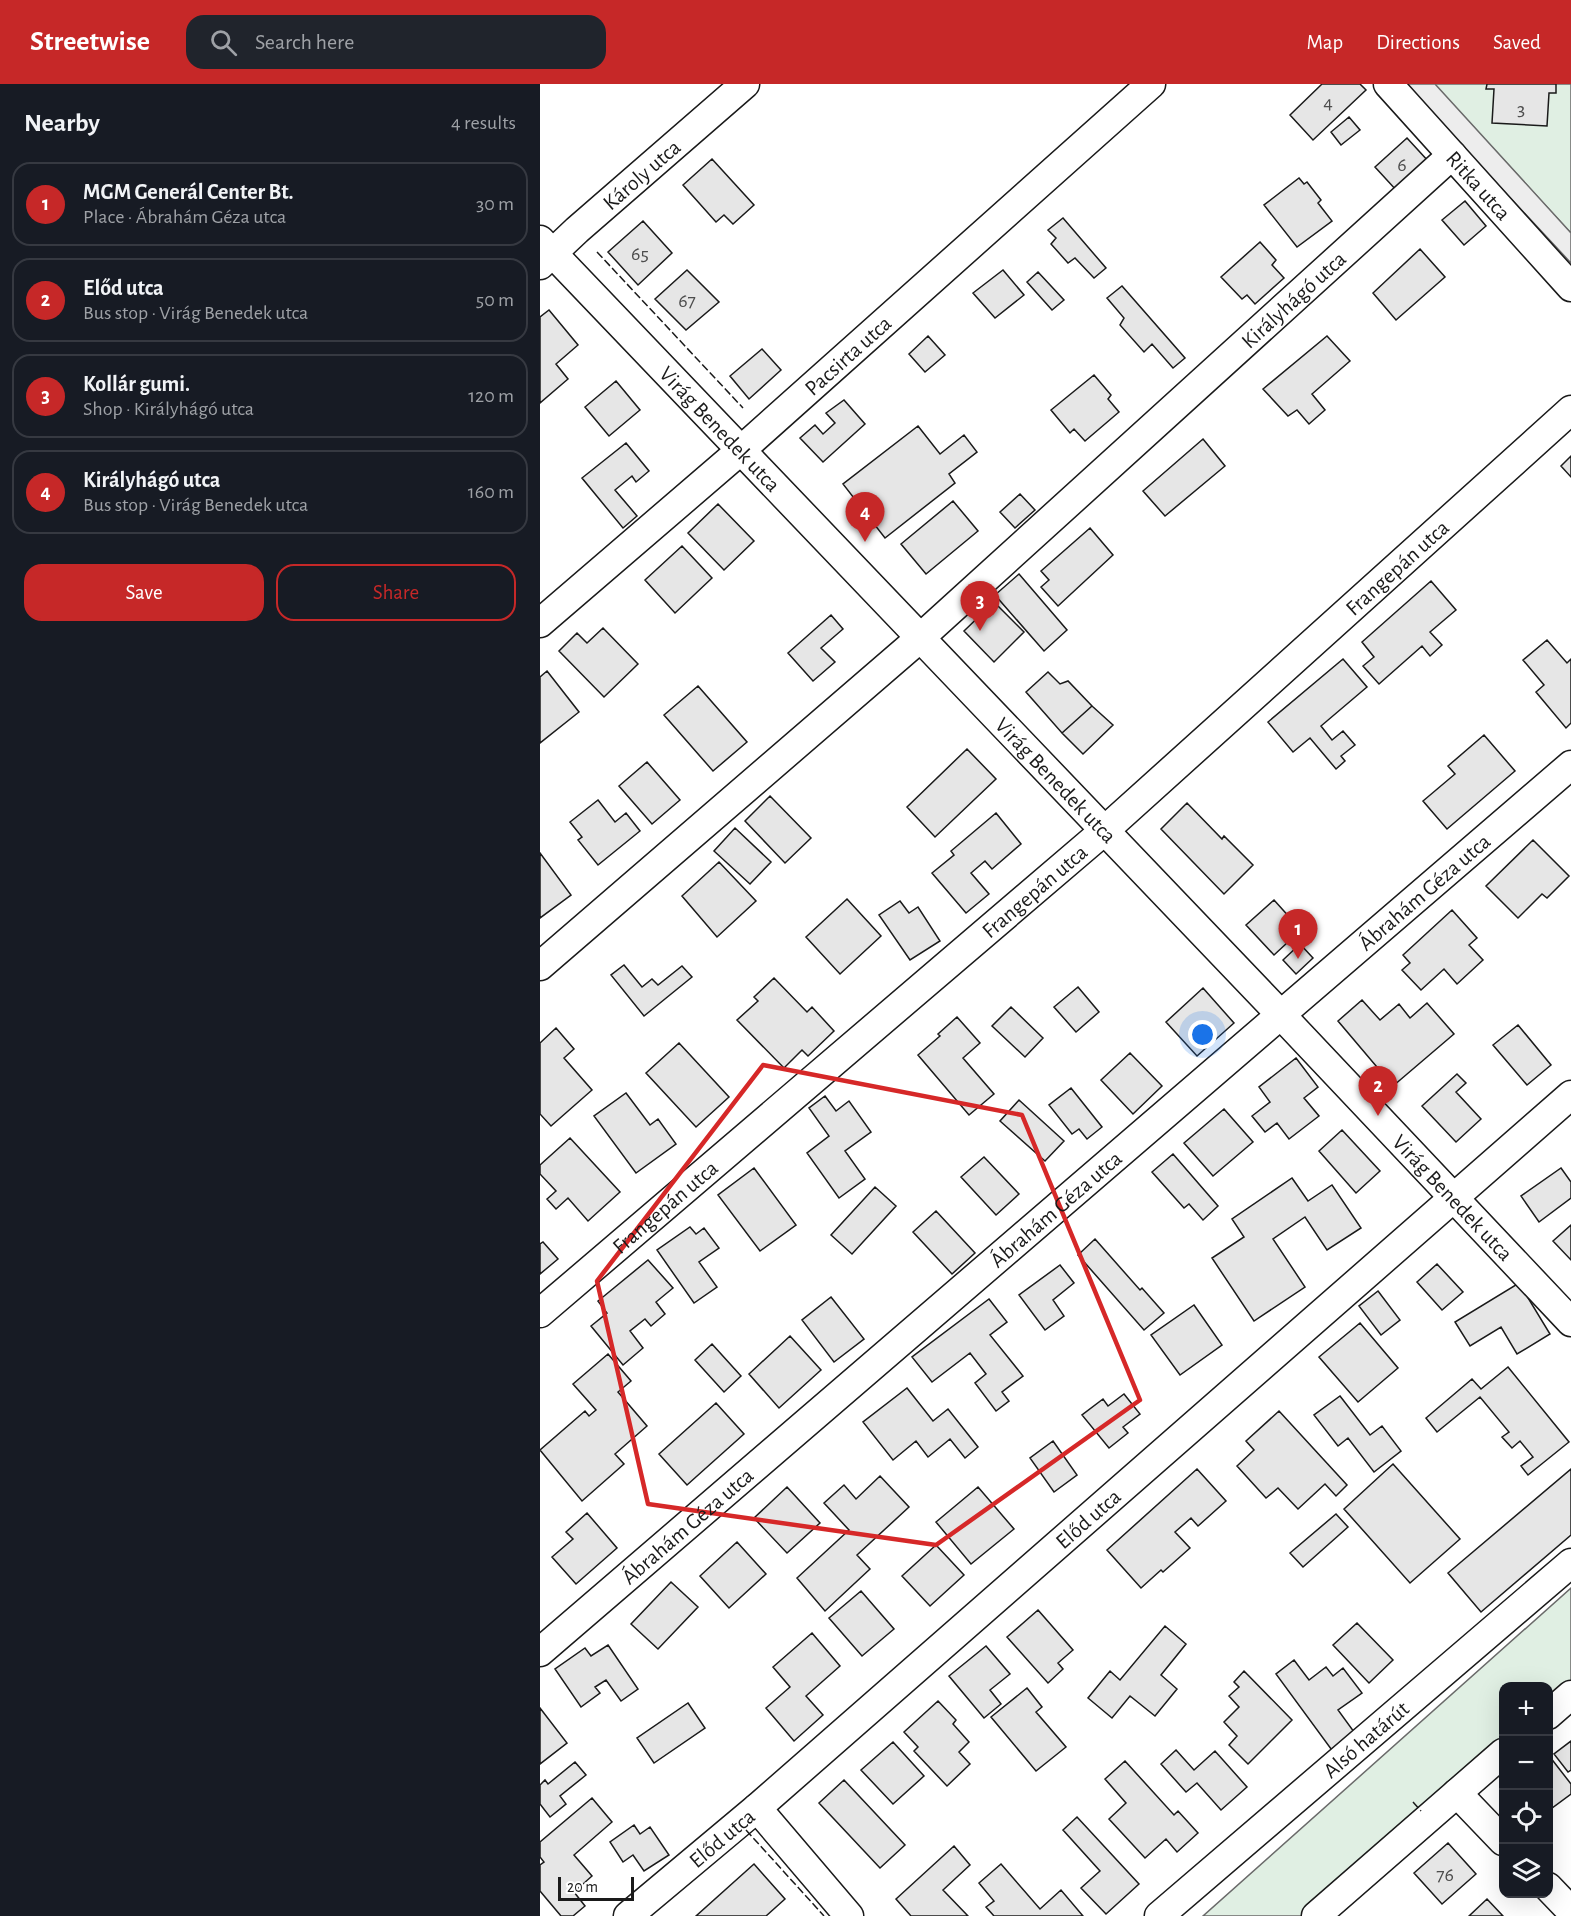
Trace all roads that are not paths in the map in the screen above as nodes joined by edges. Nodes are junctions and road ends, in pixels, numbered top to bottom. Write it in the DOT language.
graph roads {
  1 [pos="745,84"];
  2 [pos="1151,84"];
  3 [pos="1388,84"];
  4 [pos="1452,155"];
  5 [pos="544,253"];
  6 [pos="1571,287"];
  7 [pos="1571,410"];
  8 [pos="740,452"];
  9 [pos="540,623"];
  10 [pos="919,639"];
  11 [pos="1571,765"];
  12 [pos="1104,831"];
  13 [pos="540,966"];
  14 [pos="1282,1016"];
  15 [pos="1571,1095"];
  16 [pos="1453,1198"];
  17 [pos="540,1313"];
  18 [pos="1571,1322"];
  19 [pos="1571,1563"];
  20 [pos="540,1652"];
  21 [pos="1571,1695"];
  22 [pos="1553,1711"];
  23 [pos="1499,1756"];
  24 [pos="1457,1793"];
  25 [pos="757,1808"];
  26 [pos="1499,1837"];
  27 [pos="1553,1892"];
  28 [pos="1571,1911"];
  29 [pos="628,1916"];
  30 [pos="849,1916"];
  31 [pos="1159,1916"];
  32 [pos="1316,1916"];
  1 -- 5 [label="street, Károly utca"];
  2 -- 8 [label="street, Pacsirta utca"];
  3 -- 4 [label="street, Ritka utca"];
  4 -- 6 [label="street, Ritka utca"];
  4 -- 10 [label="street, Királyhágó utca"];
  5 -- 8 [label="street, Virág Benedek utca"];
  7 -- 12 [label="street, Frangepán utca"];
  8 -- 9 [label="street, Pacsirta utca"];
  8 -- 10 [label="street, Virág Benedek utca"];
  10 -- 12 [label="street, Virág Benedek utca"];
  10 -- 13 [label="street, Királyhágó utca"];
  11 -- 14 [label="street, Ábrahám Géza utca"];
  12 -- 14 [label="street, Virág Benedek utca"];
  12 -- 17 [label="street, Frangepán utca"];
  14 -- 16 [label="street, Virág Benedek utca"];
  14 -- 20 [label="street, Ábrahám Géza utca"];
  15 -- 16 [label="street, Előd utca"];
  16 -- 18 [label="street, Virág Benedek utca"];
  16 -- 25 [label="street, Előd utca"];
  19 -- 31 [label="street, Alsó határút"];
  21 -- 22 [label="street"];
  23 -- 24 [label="street"];
  24 -- 26 [label="street"];
  24 -- 32 [label="street"];
  25 -- 29 [label="street, Előd utca"];
  25 -- 30 [label="street"];
  27 -- 28 [label="street"];
}
